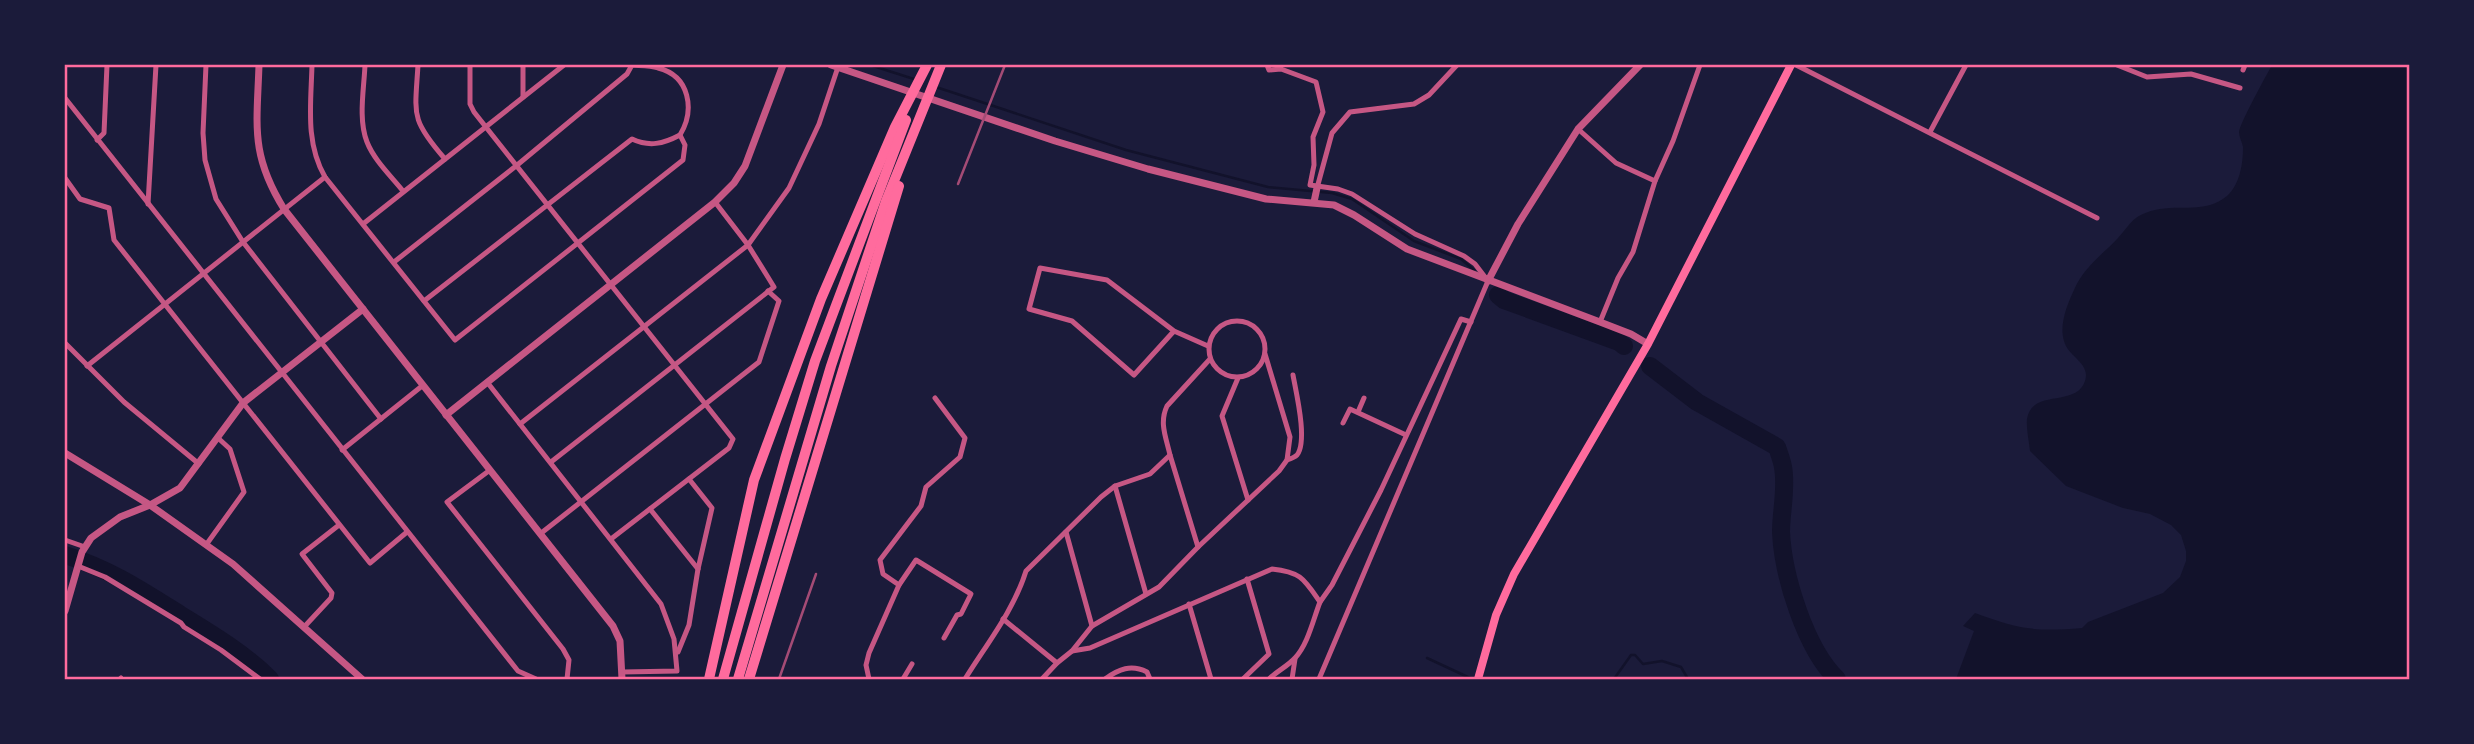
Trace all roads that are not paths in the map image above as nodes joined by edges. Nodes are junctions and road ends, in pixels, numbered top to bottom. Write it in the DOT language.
graph roads {
  1 [pos="107,65"];
  2 [pos="156,65"];
  3 [pos="206,65"];
  4 [pos="259,65"];
  5 [pos="312,65"];
  6 [pos="365,65"];
  7 [pos="418,65"];
  8 [pos="470,65"];
  9 [pos="523,65"];
  10 [pos="564,65"];
  11 [pos="631,65"];
  12 [pos="783,65"];
  13 [pos="927,65"];
  14 [pos="941,65"];
  15 [pos="1267,65"];
  16 [pos="1457,65"];
  17 [pos="1638,65"];
  18 [pos="1700,65"];
  19 [pos="1793,65"];
  20 [pos="1966,65"];
  21 [pos="2117,65"];
  22 [pos="834,66"];
  23 [pos="2240,88"];
  24 [pos="523,97"];
  25 [pos="65,99"];
  26 [pos="486,128"];
  27 [pos="1578,129"];
  28 [pos="1930,132"];
  29 [pos="680,135"];
  30 [pos="97,140"];
  31 [pos="445,159"];
  32 [pos="516,166"];
  33 [pos="326,177"];
  34 [pos="65,178"];
  35 [pos="1655,181"];
  36 [pos="1317,187"];
  37 [pos="404,191"];
  38 [pos="881,198"];
  39 [pos="715,202"];
  40 [pos="1314,202"];
  41 [pos="148,204"];
  42 [pos="547,205"];
  43 [pos="284,209"];
  44 [pos="2097,218"];
  45 [pos="363,224"];
  46 [pos="243,242"];
  47 [pos="577,244"];
  48 [pos="748,245"];
  49 [pos="394,262"];
  50 [pos="203,274"];
  51 [pos="1488,281"];
  52 [pos="611,286"];
  53 [pos="768,291"];
  54 [pos="424,301"];
  55 [pos="165,304"];
  56 [pos="363,309"];
  57 [pos="1471,321"];
  58 [pos="1600,322"];
  59 [pos="643,326"];
  60 [pos="1174,331"];
  61 [pos="321,342"];
  62 [pos="65,343"];
  63 [pos="1208,346"];
  64 [pos="1646,348"];
  65 [pos="1265,355"];
  66 [pos="1210,359"];
  67 [pos="674,365"];
  68 [pos="87,366"];
  69 [pos="282,373"];
  70 [pos="1293,375"];
  71 [pos="1238,378"];
  72 [pos="487,382"];
  73 [pos="422,386"];
  74 [pos="935,398"];
  75 [pos="1364,398"];
  76 [pos="243,403"];
  77 [pos="705,404"];
  78 [pos="1358,412"];
  79 [pos="446,415"];
  80 [pos="381,419"];
  81 [pos="1343,423"];
  82 [pos="520,424"];
  83 [pos="1406,435"];
  84 [pos="218,438"];
  85 [pos="342,450"];
  86 [pos="65,453"];
  87 [pos="1170,455"];
  88 [pos="1287,460"];
  89 [pos="551,462"];
  90 [pos="199,464"];
  91 [pos="490,470"];
  92 [pos="689,479"];
  93 [pos="1115,486"];
  94 [pos="1248,500"];
  95 [pos="582,501"];
  96 [pos="150,505"];
  97 [pos="650,509"];
  98 [pos="340,525"];
  99 [pos="407,532"];
  100 [pos="1066,533"];
  101 [pos="540,534"];
  102 [pos="611,538"];
  103 [pos="65,540"];
  104 [pos="206,545"];
  105 [pos="1198,547"];
  106 [pos="83,550"];
  107 [pos="78,565"];
  108 [pos="698,569"];
  109 [pos="1247,579"];
  110 [pos="899,585"];
  111 [pos="1146,594"];
  112 [pos="1320,602"];
  113 [pos="1189,604"];
  114 [pos="65,609"];
  115 [pos="1003,619"];
  116 [pos="305,626"];
  117 [pos="1091,626"];
  118 [pos="944,638"];
  119 [pos="1072,651"];
  120 [pos="677,655"];
  121 [pos="1295,659"];
  122 [pos="1057,663"];
  123 [pos="912,664"];
  124 [pos="518,671"];
  125 [pos="622,676"];
  126 [pos="261,679"];
  127 [pos="362,679"];
  128 [pos="516,679"];
  129 [pos="536,679"];
  130 [pos="567,679"];
  131 [pos="709,679"];
  132 [pos="723,679"];
  133 [pos="738,679"];
  134 [pos="749,679"];
  135 [pos="869,679"];
  136 [pos="903,679"];
  137 [pos="965,679"];
  138 [pos="1042,679"];
  139 [pos="1105,679"];
  140 [pos="1150,679"];
  141 [pos="1211,679"];
  142 [pos="1243,679"];
  143 [pos="1269,679"];
  144 [pos="1292,679"];
  145 [pos="1319,679"];
  146 [pos="1478,679"];
  1 -- 30 [label="street"];
  2 -- 41 [label="street"];
  3 -- 46 [label="street"];
  4 -- 43 [label="street"];
  5 -- 33 [label="street"];
  6 -- 37 [label="street"];
  7 -- 31 [label="street"];
  8 -- 26 [label="street"];
  9 -- 24 [label="street"];
  10 -- 24 [label="street"];
  11 -- 29 [label="street"];
  11 -- 32 [label="street"];
  12 -- 39 [label="street"];
  13 -- 38 [label="highway"];
  14 -- 38 [label="highway"];
  15 -- 36 [label="street"];
  16 -- 36 [label="street"];
  17 -- 27 [label="street"];
  18 -- 35 [label="street"];
  19 -- 28 [label="street"];
  19 -- 64 [label="main road"];
  20 -- 28 [label="street"];
  21 -- 23 [label="street"];
  22 -- 40 [label="street"];
  22 -- 48 [label="street"];
  24 -- 26 [label="street"];
  25 -- 30 [label="street"];
  26 -- 31 [label="street"];
  26 -- 32 [label="street"];
  27 -- 35 [label="street"];
  27 -- 51 [label="street"];
  28 -- 44 [label="street"];
  29 -- 42 [label="street"];
  29 -- 47 [label="street"];
  30 -- 41 [label="street"];
  31 -- 37 [label="street"];
  32 -- 42 [label="street"];
  32 -- 49 [label="street"];
  33 -- 43 [label="street"];
  33 -- 45 [label="street"];
  34 -- 55 [label="street"];
  35 -- 58 [label="street"];
  36 -- 40 [label="street"];
  36 -- 51 [label="street"];
  37 -- 45 [label="street"];
  38 -- 131 [label="highway"];
  38 -- 132 [label="highway"];
  38 -- 133 [label="highway"];
  38 -- 134 [label="highway"];
  39 -- 48 [label="street"];
  39 -- 52 [label="street"];
  40 -- 51 [label="street"];
  41 -- 50 [label="street"];
  42 -- 47 [label="street"];
  42 -- 54 [label="street"];
  43 -- 46 [label="street"];
  43 -- 56 [label="street"];
  45 -- 49 [label="street"];
  46 -- 50 [label="street"];
  46 -- 61 [label="street"];
  47 -- 52 [label="street"];
  47 -- 54 [label="street"];
  48 -- 53 [label="street"];
  48 -- 59 [label="street"];
  49 -- 54 [label="street"];
  50 -- 55 [label="street"];
  50 -- 69 [label="street"];
  51 -- 57 [label="street"];
  51 -- 58 [label="street"];
  52 -- 59 [label="street"];
  52 -- 72 [label="street"];
  53 -- 67 [label="street"];
  53 -- 77 [label="street"];
  55 -- 68 [label="street"];
  55 -- 76 [label="street"];
  56 -- 61 [label="street"];
  56 -- 73 [label="street"];
  57 -- 83 [label="street"];
  57 -- 145 [label="street"];
  58 -- 64 [label="street"];
  59 -- 67 [label="street"];
  59 -- 82 [label="street"];
  60 -- 60 [label="street"];
  60 -- 63 [label="street"];
  61 -- 69 [label="street"];
  61 -- 80 [label="street"];
  62 -- 68 [label="street"];
  63 -- 65 [label="street"];
  63 -- 66 [label="street"];
  64 -- 146 [label="main road"];
  65 -- 71 [label="street"];
  65 -- 88 [label="street"];
  66 -- 71 [label="street"];
  66 -- 87 [label="street"];
  67 -- 77 [label="street"];
  67 -- 89 [label="street"];
  68 -- 90 [label="street"];
  69 -- 76 [label="street"];
  69 -- 85 [label="street"];
  70 -- 88 [label="street"];
  71 -- 94 [label="street"];
  72 -- 79 [label="street"];
  72 -- 82 [label="street"];
  73 -- 79 [label="street"];
  73 -- 80 [label="street"];
  74 -- 110 [label="street"];
  75 -- 78 [label="street"];
  76 -- 84 [label="street"];
  76 -- 98 [label="street"];
  77 -- 92 [label="street"];
  77 -- 95 [label="street"];
  78 -- 81 [label="street"];
  78 -- 83 [label="street"];
  79 -- 91 [label="street"];
  80 -- 85 [label="street"];
  82 -- 89 [label="street"];
  83 -- 112 [label="street"];
  84 -- 90 [label="street"];
  84 -- 104 [label="street"];
  85 -- 99 [label="street"];
  86 -- 96 [label="street"];
  87 -- 93 [label="street"];
  87 -- 105 [label="street"];
  88 -- 94 [label="street"];
  89 -- 95 [label="street"];
  90 -- 96 [label="street"];
  91 -- 101 [label="street"];
  91 -- 130 [label="street"];
  92 -- 97 [label="street"];
  92 -- 108 [label="street"];
  93 -- 100 [label="street"];
  93 -- 111 [label="street"];
  94 -- 105 [label="street"];
  95 -- 101 [label="street"];
  95 -- 102 [label="street"];
  96 -- 104 [label="street"];
  96 -- 106 [label="street"];
  97 -- 102 [label="street"];
  97 -- 108 [label="street"];
  98 -- 99 [label="street"];
  98 -- 116 [label="street"];
  99 -- 124 [label="street"];
  100 -- 115 [label="street"];
  100 -- 117 [label="street"];
  101 -- 125 [label="street"];
  102 -- 120 [label="street"];
  103 -- 106 [label="street"];
  104 -- 116 [label="street"];
  105 -- 111 [label="street"];
  106 -- 107 [label="street"];
  107 -- 114 [label="street"];
  107 -- 126 [label="street"];
  108 -- 120 [label="street"];
  109 -- 112 [label="street"];
  109 -- 113 [label="street"];
  109 -- 142 [label="street"];
  110 -- 118 [label="street"];
  110 -- 135 [label="street"];
  111 -- 117 [label="street"];
  112 -- 121 [label="street"];
  113 -- 119 [label="street"];
  113 -- 141 [label="street"];
  115 -- 122 [label="street"];
  115 -- 137 [label="street"];
  116 -- 127 [label="street"];
  117 -- 119 [label="street"];
  119 -- 122 [label="street"];
  120 -- 125 [label="street"];
  121 -- 143 [label="street"];
  121 -- 144 [label="street"];
  122 -- 138 [label="street"];
  123 -- 136 [label="street"];
  124 -- 128 [label="street"];
  124 -- 129 [label="street"];
  139 -- 140 [label="street"];
}
